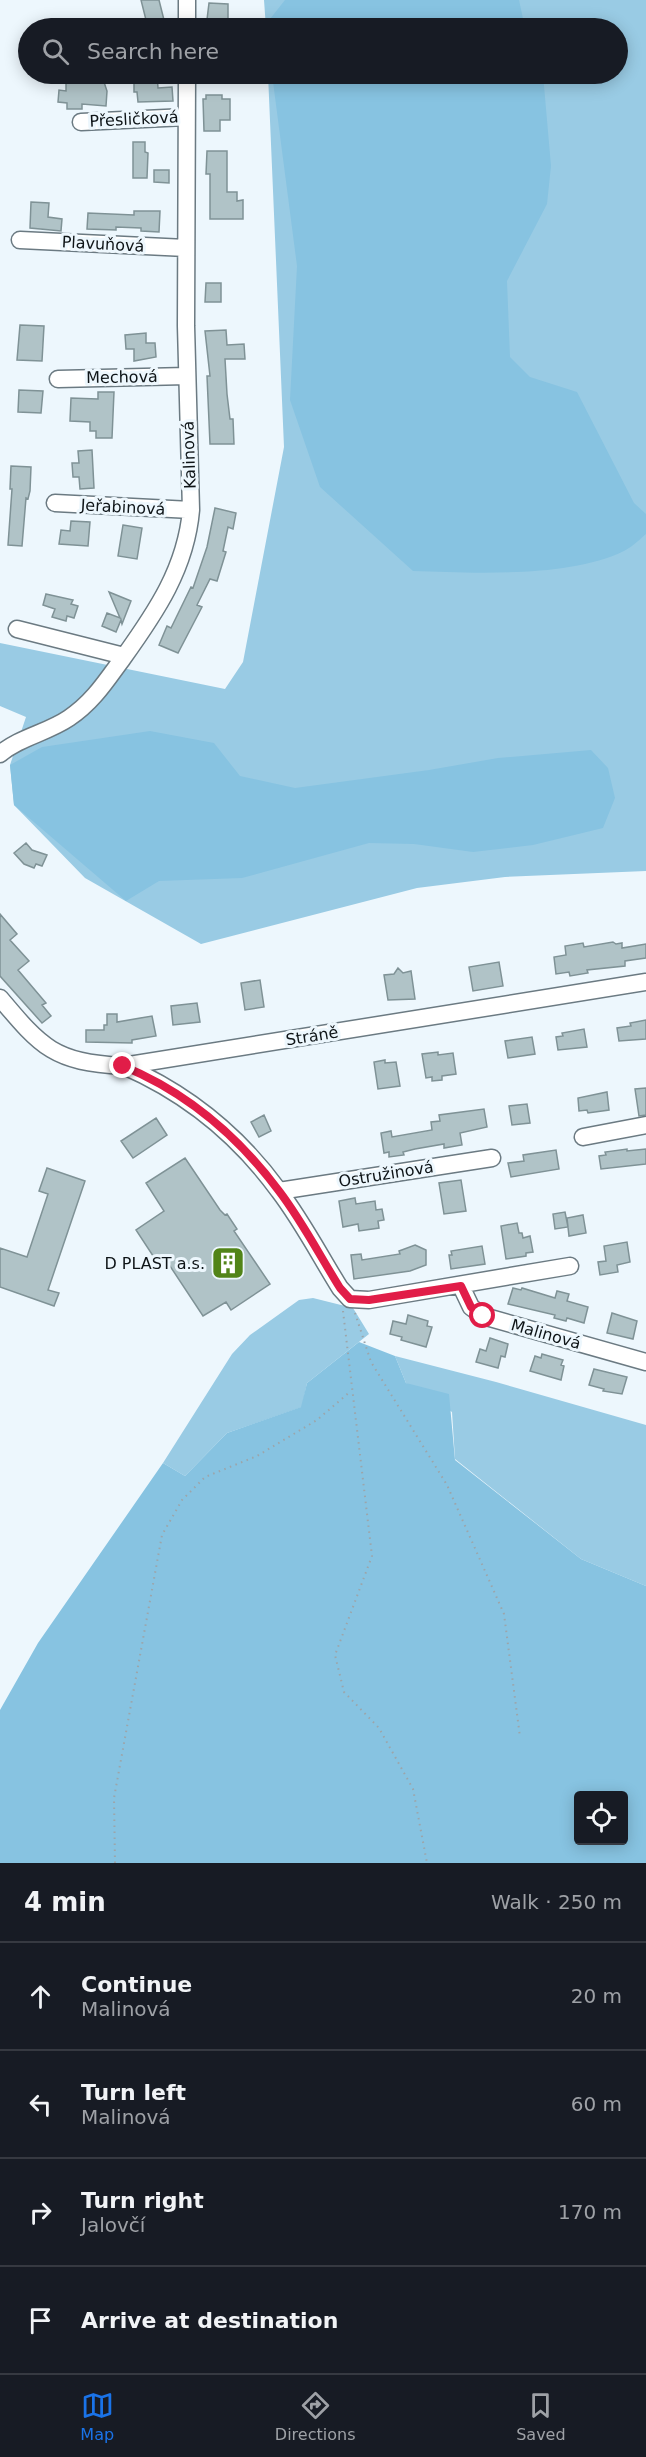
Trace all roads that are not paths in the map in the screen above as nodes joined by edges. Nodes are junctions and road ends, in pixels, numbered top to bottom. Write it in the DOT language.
graph roads {
  1 [pos="187,0"];
  2 [pos="187,18"];
  3 [pos="187,84"];
  4 [pos="186,117"];
  5 [pos="81,122"];
  6 [pos="20,240"];
  7 [pos="186,248"];
  8 [pos="187,376"];
  9 [pos="58,379"];
  10 [pos="55,503"];
  11 [pos="191,510"];
  12 [pos="17,629"];
  13 [pos="124,656"];
  14 [pos="0,754"];
  15 [pos="646,982"];
  16 [pos="0,998"];
  17 [pos="123,1066"];
  18 [pos="646,1125"];
  19 [pos="583,1137"];
  20 [pos="492,1158"];
  21 [pos="279,1191"];
  22 [pos="570,1266"];
  23 [pos="461,1286"];
  24 [pos="646,1362"];
  1 -- 2 [label="street"];
  3 -- 4 [label="street, Kalinová"];
  4 -- 5 [label="street, Přesličková"];
  4 -- 7 [label="street, Kalinová"];
  6 -- 7 [label="street, Plavuňová"];
  7 -- 8 [label="street, Kalinová"];
  8 -- 9 [label="street, Mechová"];
  8 -- 11 [label="street, Kalinová"];
  10 -- 11 [label="street, Jeřabinová"];
  11 -- 13 [label="street, Kalinová"];
  12 -- 13 [label="street"];
  13 -- 14 [label="street, Kalinová"];
  15 -- 17 [label="street, Stráně"];
  16 -- 17 [label="street, Stráně"];
  17 -- 21 [label="street"];
  18 -- 19 [label="street"];
  20 -- 21 [label="street, Ostružinová"];
  21 -- 23 [label="street"];
  22 -- 23 [label="street"];
  23 -- 24 [label="street, Malinová"];
}
